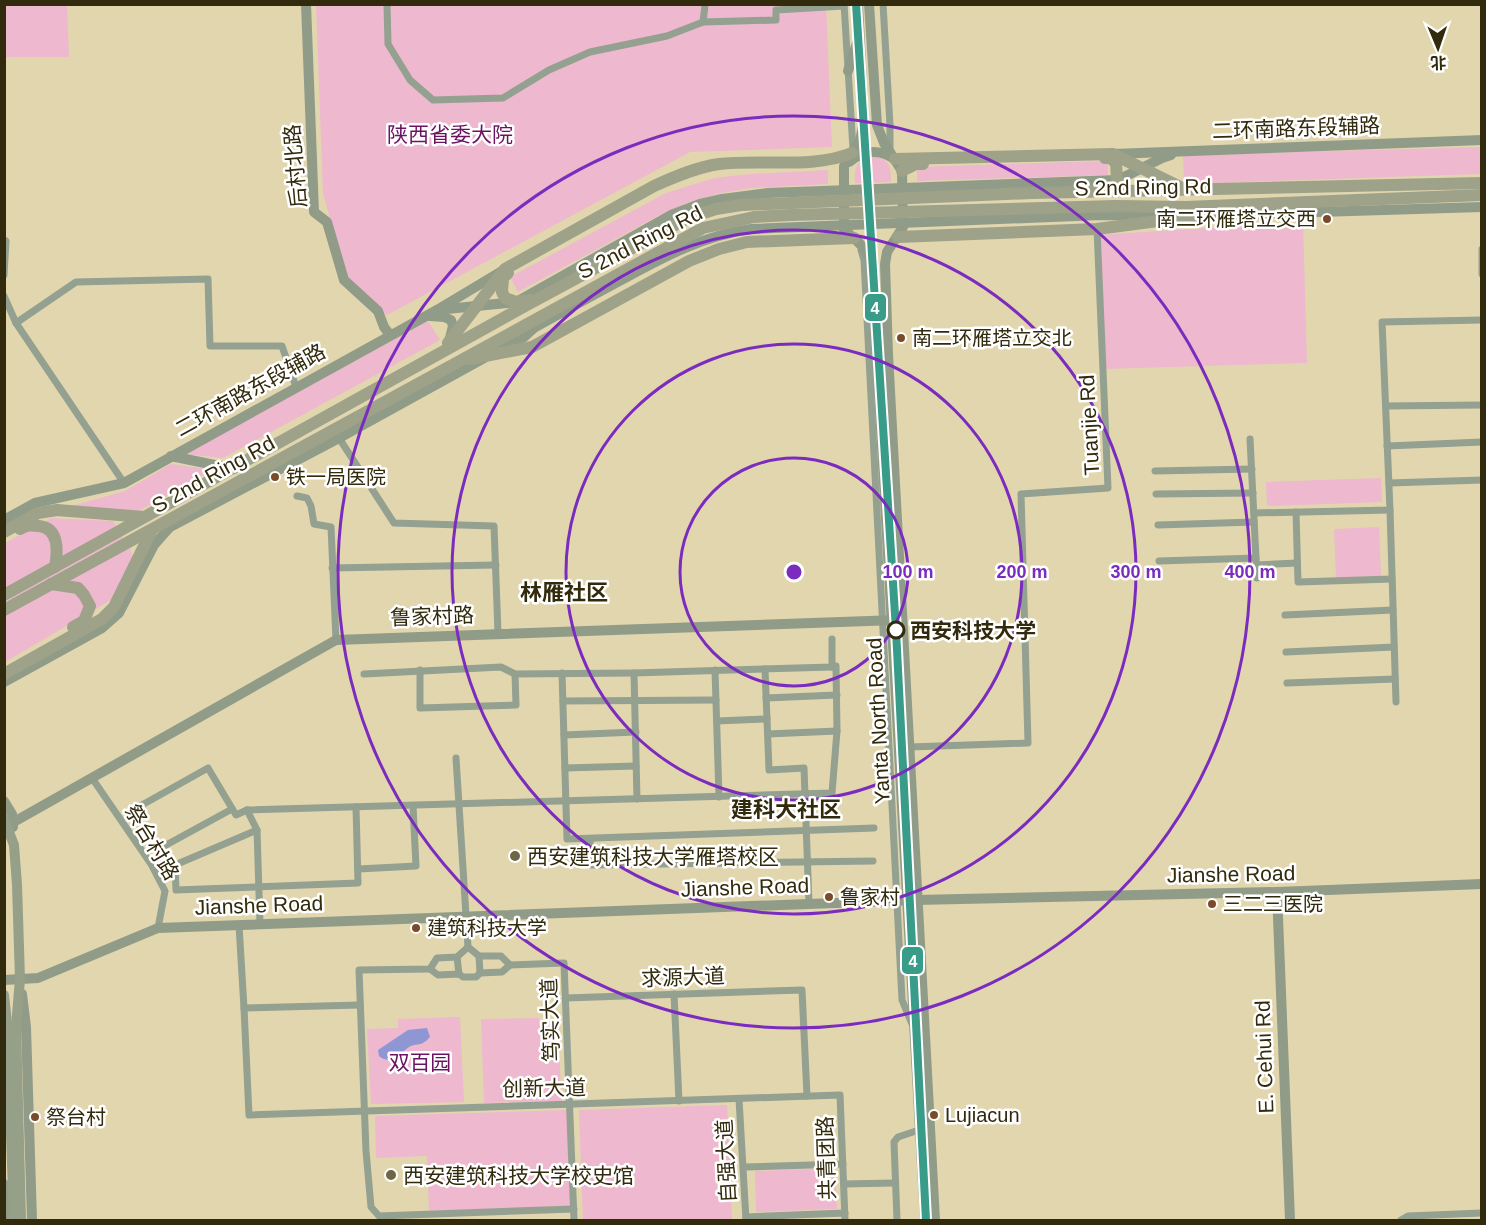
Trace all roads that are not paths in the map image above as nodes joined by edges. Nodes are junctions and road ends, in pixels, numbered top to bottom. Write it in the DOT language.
graph roads {
  1 [pos="306,4"];
  2 [pos="387,4"];
  3 [pos="858,4"];
  4 [pos="869,4"];
  5 [pos="883,4"];
  6 [pos="705,5"];
  7 [pos="844,5"];
  8 [pos="776,7"];
  9 [pos="704,22"];
  10 [pos="859,37"];
  11 [pos="848,71"];
  12 [pos="1482,140"];
  13 [pos="1185,151"];
  14 [pos="852,153"];
  15 [pos="1113,154"];
  16 [pos="896,160"];
  17 [pos="844,166"];
  18 [pos="1140,168"];
  19 [pos="1117,180"];
  20 [pos="1482,183"];
  21 [pos="1188,191"];
  22 [pos="1095,193"];
  23 [pos="1482,195"];
  24 [pos="1482,207"];
  25 [pos="1196,216"];
  26 [pos="1097,230"];
  27 [pos="852,237"];
  28 [pos="898,237"];
  29 [pos="4,242"];
  30 [pos="1482,249"];
  31 [pos="505,269"];
  32 [pos="4,274"];
  33 [pos="1482,274"];
  34 [pos="4,296"];
  35 [pos="541,297"];
  36 [pos="522,301"];
  37 [pos="477,306"];
  38 [pos="437,310"];
  39 [pos="425,316"];
  40 [pos="1482,320"];
  41 [pos="16,323"];
  42 [pos="526,324"];
  43 [pos="390,335"];
  44 [pos="524,337"];
  45 [pos="448,342"];
  46 [pos="488,356"];
  47 [pos="457,361"];
  48 [pos="416,366"];
  49 [pos="296,387"];
  50 [pos="1482,405"];
  51 [pos="1386,406"];
  52 [pos="339,438"];
  53 [pos="1250,439"];
  54 [pos="1482,442"];
  55 [pos="1387,446"];
  56 [pos="171,456"];
  57 [pos="234,469"];
  58 [pos="1252,469"];
  59 [pos="1155,471"];
  60 [pos="1482,480"];
  61 [pos="124,483"];
  62 [pos="1389,483"];
  63 [pos="1253,492"];
  64 [pos="1156,494"];
  65 [pos="297,496"];
  66 [pos="1390,510"];
  67 [pos="1296,512"];
  68 [pos="183,513"];
  69 [pos="1254,513"];
  70 [pos="145,517"];
  71 [pos="4,520"];
  72 [pos="1254,522"];
  73 [pos="1158,525"];
  74 [pos="170,527"];
  75 [pos="4,532"];
  76 [pos="151,532"];
  77 [pos="4,538"];
  78 [pos="1159,561"];
  79 [pos="1256,561"];
  80 [pos="1297,563"];
  81 [pos="496,565"];
  82 [pos="56,567"];
  83 [pos="332,568"];
  84 [pos="1257,578"];
  85 [pos="1392,579"];
  86 [pos="51,584"];
  87 [pos="4,595"];
  88 [pos="4,610"];
  89 [pos="1393,610"];
  90 [pos="1285,615"];
  91 [pos="892,620"];
  92 [pos="498,633"];
  93 [pos="831,639"];
  94 [pos="336,640"];
  95 [pos="1394,647"];
  96 [pos="1286,652"];
  97 [pos="4,664"];
  98 [pos="832,667"];
  99 [pos="765,669"];
  100 [pos="420,670"];
  101 [pos="715,670"];
  102 [pos="562,673"];
  103 [pos="634,673"];
  104 [pos="4,674"];
  105 [pos="364,674"];
  106 [pos="515,674"];
  107 [pos="1395,679"];
  108 [pos="4,681"];
  109 [pos="1287,683"];
  110 [pos="837,695"];
  111 [pos="766,698"];
  112 [pos="635,699"];
  113 [pos="716,700"];
  114 [pos="563,701"];
  115 [pos="1396,702"];
  116 [pos="767,719"];
  117 [pos="717,721"];
  118 [pos="837,731"];
  119 [pos="636,732"];
  120 [pos="768,734"];
  121 [pos="564,735"];
  122 [pos="910,747"];
  123 [pos="456,758"];
  124 [pos="636,766"];
  125 [pos="565,768"];
  126 [pos="92,778"];
  127 [pos="805,794"];
  128 [pos="719,796"];
  129 [pos="637,799"];
  130 [pos="4,801"];
  131 [pos="566,801"];
  132 [pos="458,805"];
  133 [pos="413,806"];
  134 [pos="356,807"];
  135 [pos="232,809"];
  136 [pos="133,810"];
  137 [pos="247,810"];
  138 [pos="8,821"];
  139 [pos="874,828"];
  140 [pos="257,830"];
  141 [pos="807,831"];
  142 [pos="590,838"];
  143 [pos="157,850"];
  144 [pos="873,861"];
  145 [pos="808,862"];
  146 [pos="358,869"];
  147 [pos="1482,884"];
  148 [pos="259,887"];
  149 [pos="1277,892"];
  150 [pos="906,900"];
  151 [pos="809,904"];
  152 [pos="465,917"];
  153 [pos="260,924"];
  154 [pos="239,925"];
  155 [pos="158,928"];
  156 [pos="468,947"];
  157 [pos="479,956"];
  158 [pos="458,957"];
  159 [pos="510,965"];
  160 [pos="430,969"];
  161 [pos="459,974"];
  162 [pos="480,974"];
  163 [pos="20,979"];
  164 [pos="4,980"];
  165 [pos="674,994"];
  166 [pos="4,995"];
  167 [pos="566,998"];
  168 [pos="360,1005"];
  169 [pos="244,1008"];
  170 [pos="840,1095"];
  171 [pos="807,1096"];
  172 [pos="739,1099"];
  173 [pos="679,1101"];
  174 [pos="570,1104"];
  175 [pos="366,1109"];
  176 [pos="919,1130"];
  177 [pos="843,1164"];
  178 [pos="744,1167"];
  179 [pos="894,1183"];
  180 [pos="4,1184"];
  181 [pos="844,1184"];
  182 [pos="7,1198"];
  183 [pos="574,1209"];
  184 [pos="1482,1214"];
  185 [pos="845,1217"];
  186 [pos="746,1219"];
  187 [pos="6,1221"];
  188 [pos="14,1221"];
  189 [pos="21,1221"];
  190 [pos="32,1221"];
  191 [pos="574,1221"];
  192 [pos="897,1221"];
  193 [pos="925,1221"];
  194 [pos="935,1221"];
  195 [pos="1290,1221"];
  196 [pos="1401,1221"];
  1 -- 43 [label="main road, 后村北路"];
  2 -- 9 [label="street"];
  3 -- 10 [label="main road"];
  4 -- 16 [label="main road"];
  5 -- 16 [label="street"];
  6 -- 9 [label="street"];
  7 -- 8 [label="street"];
  7 -- 11 [label="street"];
  8 -- 9 [label="street"];
  10 -- 11 [label="main road"];
  10 -- 14 [label="main road"];
  11 -- 14 [label="street"];
  12 -- 13 [label="main road, 二环南路东段辅路"];
  13 -- 15 [label="main road, 二环南路东段辅路"];
  13 -- 18 [label="main road"];
  14 -- 17 [label="main road"];
  14 -- 31 [label="highway"];
  15 -- 16 [label="highway"];
  15 -- 18 [label="highway"];
  16 -- 17 [label="main road"];
  16 -- 19 [label="highway"];
  16 -- 28 [label="main road, Yanta North Road"];
  17 -- 27 [label="main road"];
  17 -- 36 [label="highway"];
  18 -- 19 [label="main road"];
  18 -- 21 [label="highway"];
  19 -- 22 [label="main road"];
  19 -- 36 [label="main road"];
  20 -- 21 [label="highway, S 2nd Ring Rd"];
  21 -- 22 [label="highway, S 2nd Ring Rd"];
  22 -- 35 [label="highway, S 2nd Ring Rd"];
  23 -- 42 [label="highway, S 2nd Ring Rd"];
  24 -- 25 [label="main road"];
  25 -- 26 [label="highway"];
  25 -- 44 [label="main road"];
  26 -- 28 [label="highway"];
  26 -- 122 [label="street, Tuanjie Rd"];
  27 -- 44 [label="highway"];
  27 -- 46 [label="highway"];
  27 -- 91 [label="main road, Yanta North Road"];
  28 -- 91 [label="main road, Yanta North Road"];
  29 -- 32 [label="street"];
  30 -- 33 [label="street"];
  31 -- 37 [label="highway"];
  31 -- 38 [label="main road, 二环南路东段辅路"];
  34 -- 41 [label="street"];
  35 -- 36 [label="highway"];
  35 -- 48 [label="highway, S 2nd Ring Rd"];
  36 -- 37 [label="main road"];
  36 -- 45 [label="highway"];
  37 -- 38 [label="main road"];
  37 -- 45 [label="highway"];
  38 -- 39 [label="main road, 二环南路东段辅路"];
  39 -- 43 [label="main road, 二环南路东段辅路"];
  39 -- 45 [label="main road"];
  40 -- 51 [label="street"];
  41 -- 49 [label="street"];
  41 -- 61 [label="street"];
  42 -- 44 [label="highway"];
  42 -- 46 [label="main road"];
  42 -- 47 [label="highway, S 2nd Ring Rd"];
  43 -- 49 [label="main road, 二环南路东段辅路"];
  44 -- 46 [label="main road"];
  45 -- 48 [label="highway"];
  46 -- 47 [label="highway"];
  46 -- 52 [label="main road"];
  47 -- 68 [label="highway, S 2nd Ring Rd"];
  48 -- 57 [label="highway, S 2nd Ring Rd"];
  49 -- 56 [label="main road, 二环南路东段辅路"];
  50 -- 51 [label="street"];
  51 -- 55 [label="street"];
  52 -- 74 [label="main road"];
  52 -- 81 [label="street"];
  53 -- 58 [label="street"];
  54 -- 55 [label="street"];
  55 -- 62 [label="street"];
  56 -- 57 [label="main road"];
  56 -- 61 [label="main road, 二环南路东段辅路"];
  57 -- 70 [label="highway, S 2nd Ring Rd"];
  58 -- 59 [label="street"];
  58 -- 63 [label="street"];
  60 -- 62 [label="street"];
  61 -- 71 [label="main road, 二环南路东段辅路"];
  62 -- 66 [label="street"];
  63 -- 64 [label="street"];
  63 -- 69 [label="street"];
  65 -- 83 [label="street"];
  66 -- 67 [label="street"];
  66 -- 85 [label="street"];
  67 -- 69 [label="street"];
  67 -- 80 [label="street"];
  68 -- 74 [label="main road"];
  68 -- 76 [label="highway, S 2nd Ring Rd"];
  69 -- 72 [label="street"];
  70 -- 75 [label="highway"];
  70 -- 82 [label="highway, S 2nd Ring Rd"];
  72 -- 73 [label="street"];
  72 -- 79 [label="street"];
  74 -- 108 [label="main road"];
  76 -- 86 [label="highway, S 2nd Ring Rd"];
  76 -- 104 [label="highway"];
  77 -- 82 [label="highway"];
  78 -- 79 [label="street"];
  79 -- 80 [label="street"];
  79 -- 84 [label="street"];
  80 -- 85 [label="street"];
  81 -- 83 [label="street"];
  81 -- 92 [label="street"];
  82 -- 87 [label="highway, S 2nd Ring Rd"];
  83 -- 94 [label="street"];
  85 -- 89 [label="street"];
  86 -- 88 [label="highway, S 2nd Ring Rd"];
  86 -- 97 [label="highway"];
  89 -- 90 [label="street"];
  89 -- 95 [label="street"];
  91 -- 92 [label="main road, 鲁家村路"];
  91 -- 122 [label="main road, Yanta North Road"];
  91 -- 150 [label="main road, Yanta North Road"];
  92 -- 94 [label="main road, 鲁家村路"];
  93 -- 98 [label="street"];
  94 -- 126 [label="main road, 鲁家村路"];
  95 -- 96 [label="street"];
  95 -- 107 [label="street"];
  98 -- 99 [label="street"];
  98 -- 110 [label="street"];
  99 -- 101 [label="street"];
  99 -- 111 [label="street"];
  100 -- 105 [label="street"];
  100 -- 106 [label="street"];
  100 -- 106 [label="street"];
  101 -- 103 [label="street"];
  101 -- 113 [label="street"];
  102 -- 103 [label="street"];
  102 -- 106 [label="street"];
  102 -- 114 [label="street"];
  103 -- 112 [label="street"];
  107 -- 109 [label="street"];
  107 -- 115 [label="street"];
  110 -- 111 [label="street"];
  110 -- 118 [label="street"];
  111 -- 116 [label="street"];
  112 -- 113 [label="street"];
  112 -- 114 [label="street"];
  112 -- 119 [label="street"];
  113 -- 117 [label="street"];
  114 -- 121 [label="street"];
  116 -- 117 [label="street"];
  116 -- 120 [label="street"];
  117 -- 128 [label="street"];
  118 -- 120 [label="street"];
  118 -- 127 [label="street"];
  119 -- 121 [label="street"];
  119 -- 124 [label="street"];
  120 -- 127 [label="street"];
  121 -- 125 [label="street"];
  122 -- 150 [label="main road, Yanta North Road"];
  123 -- 132 [label="street"];
  124 -- 125 [label="street"];
  124 -- 129 [label="street"];
  125 -- 131 [label="street"];
  126 -- 138 [label="main road, 鲁家村路"];
  126 -- 155 [label="street, 祭台村路"];
  127 -- 128 [label="street"];
  127 -- 141 [label="street"];
  128 -- 129 [label="street"];
  129 -- 131 [label="street"];
  130 -- 138 [label="main road"];
  131 -- 132 [label="street"];
  131 -- 142 [label="street"];
  132 -- 133 [label="street"];
  132 -- 152 [label="street"];
  133 -- 134 [label="street"];
  133 -- 146 [label="street"];
  134 -- 137 [label="street"];
  134 -- 146 [label="street"];
  135 -- 136 [label="street"];
  135 -- 137 [label="street"];
  135 -- 143 [label="street"];
  137 -- 140 [label="street"];
  138 -- 163 [label="main road"];
  139 -- 141 [label="street"];
  140 -- 148 [label="street"];
  140 -- 148 [label="street"];
  141 -- 142 [label="street"];
  141 -- 145 [label="street"];
  142 -- 145 [label="street"];
  144 -- 145 [label="street"];
  145 -- 151 [label="street"];
  146 -- 148 [label="street"];
  147 -- 149 [label="main road, Jianshe Road"];
  148 -- 153 [label="street"];
  149 -- 150 [label="main road, Jianshe Road"];
  149 -- 195 [label="main road, E. Cehui Rd"];
  150 -- 151 [label="main road, Jianshe Road"];
  150 -- 176 [label="main road, Yanta North Road"];
  150 -- 194 [label="main road, Yanta North Road"];
  151 -- 152 [label="main road, Jianshe Road"];
  152 -- 153 [label="main road, Jianshe Road"];
  152 -- 156 [label="street"];
  153 -- 154 [label="main road, Jianshe Road"];
  154 -- 155 [label="main road, Jianshe Road"];
  154 -- 169 [label="street"];
  155 -- 163 [label="main road, Jianshe Road"];
  156 -- 157 [label="street"];
  156 -- 158 [label="street"];
  157 -- 159 [label="street"];
  157 -- 162 [label="street"];
  158 -- 160 [label="street"];
  158 -- 161 [label="street"];
  159 -- 162 [label="street"];
  159 -- 167 [label="street, 笃实大道"];
  160 -- 161 [label="street"];
  160 -- 168 [label="street"];
  161 -- 162 [label="street"];
  163 -- 164 [label="main road, Jianshe Road"];
  163 -- 189 [label="main road"];
  163 -- 190 [label="main road"];
  165 -- 167 [label="street, 求源大道"];
  165 -- 171 [label="street, 求源大道"];
  165 -- 173 [label="street"];
  166 -- 182 [label="main road"];
  167 -- 174 [label="street, 笃实大道"];
  168 -- 169 [label="street"];
  168 -- 175 [label="street"];
  169 -- 175 [label="street, 创新大道"];
  170 -- 171 [label="street, 创新大道"];
  170 -- 177 [label="street, 共青团路"];
  171 -- 172 [label="street, 创新大道"];
  172 -- 173 [label="street, 创新大道"];
  172 -- 178 [label="street, 自强大道"];
  173 -- 174 [label="street, 创新大道"];
  174 -- 175 [label="street, 创新大道"];
  174 -- 183 [label="street, 笃实大道"];
  175 -- 183 [label="street"];
  176 -- 179 [label="street"];
  176 -- 193 [label="main road, Yanta North Road"];
  177 -- 178 [label="street"];
  177 -- 181 [label="street, 共青团路"];
  178 -- 186 [label="street, 自强大道"];
  179 -- 181 [label="street"];
  179 -- 192 [label="street"];
  180 -- 182 [label="main road"];
  181 -- 185 [label="street, 共青团路"];
  182 -- 187 [label="main road"];
  182 -- 188 [label="main road"];
  183 -- 191 [label="street, 笃实大道"];
  184 -- 196 [label="street"];
  185 -- 186 [label="street"];
}
